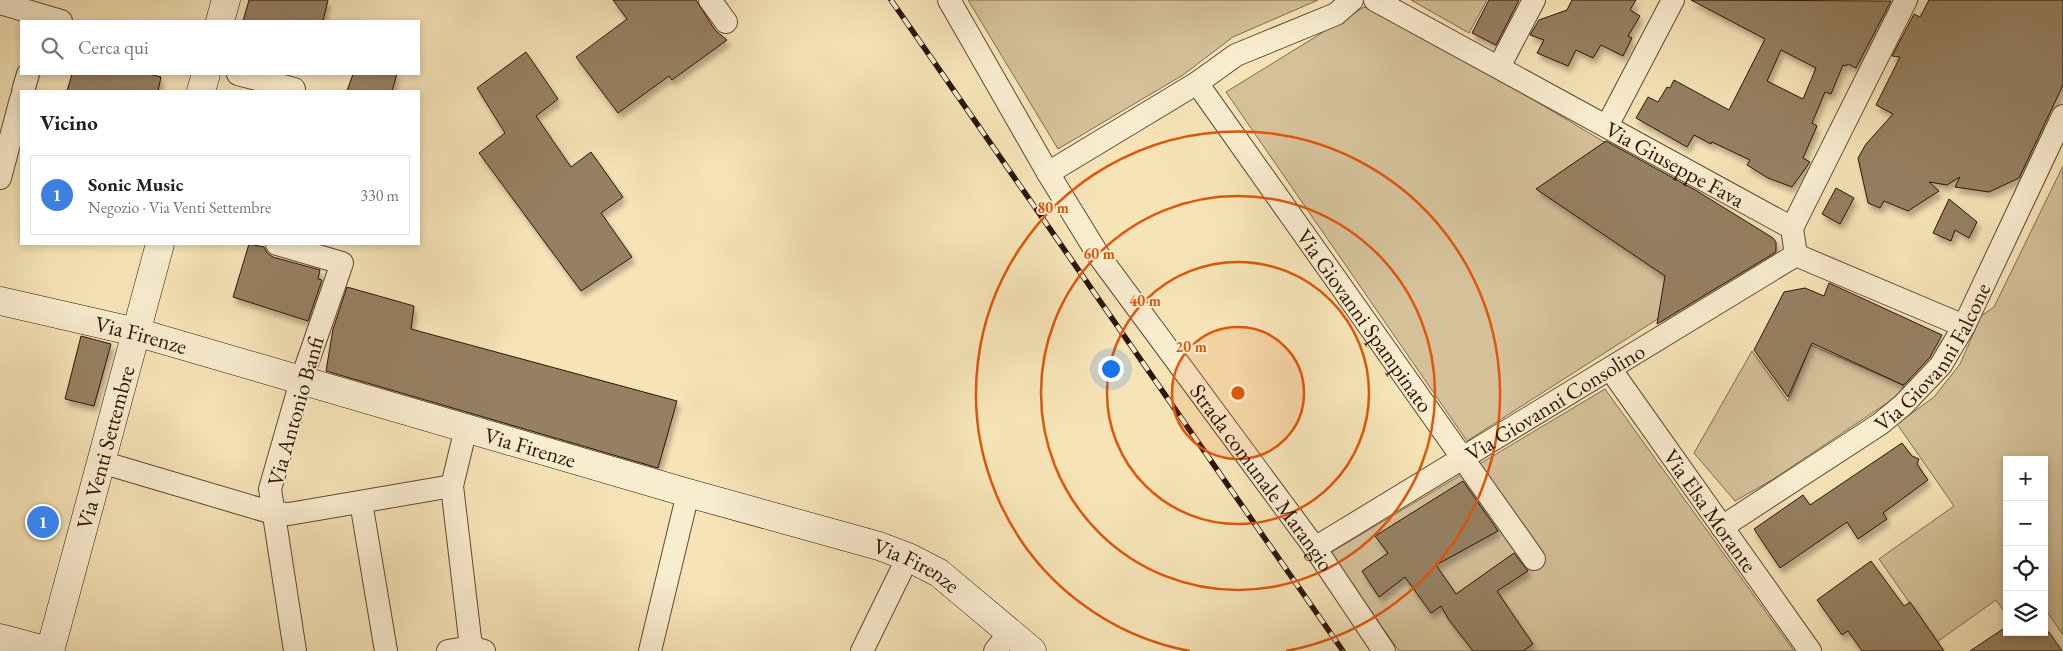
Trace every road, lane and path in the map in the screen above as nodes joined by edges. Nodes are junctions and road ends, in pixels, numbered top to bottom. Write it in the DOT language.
graph roads {
  1 [pos="226,0"];
  2 [pos="710,0"];
  3 [pos="949,0"];
  4 [pos="1352,0"];
  5 [pos="1375,0"];
  6 [pos="1534,0"];
  7 [pos="1673,0"];
  8 [pos="1906,0"];
  9 [pos="0,3"];
  10 [pos="48,15"];
  11 [pos="220,20"];
  12 [pos="726,22"];
  13 [pos="1499,67"];
  14 [pos="28,75"];
  15 [pos="206,75"];
  16 [pos="242,75"];
  17 [pos="1197,83"];
  18 [pos="294,89"];
  19 [pos="23,90"];
  20 [pos="201,90"];
  21 [pos="20,104"];
  22 [pos="2063,116"];
  23 [pos="1607,126"];
  24 [pos="6,168"];
  25 [pos="1048,173"];
  26 [pos="1792,228"];
  27 [pos="160,245"];
  28 [pos="280,245"];
  29 [pos="1796,255"];
  30 [pos="0,301"];
  31 [pos="1964,326"];
  32 [pos="136,332"];
  33 [pos="1611,370"];
  34 [pos="301,381"];
  35 [pos="466,428"];
  36 [pos="1463,459"];
  37 [pos="101,462"];
  38 [pos="452,486"];
  39 [pos="688,493"];
  40 [pos="361,502"];
  41 [pos="273,512"];
  42 [pos="1722,526"];
  43 [pos="1315,548"];
  44 [pos="908,557"];
  45 [pos="1534,559"];
  46 [pos="0,638"];
  47 [pos="1002,642"];
  48 [pos="475,644"];
  49 [pos="385,648"];
  50 [pos="49,651"];
  51 [pos="295,651"];
  52 [pos="448,651"];
  53 [pos="650,651"];
  54 [pos="862,651"];
  55 [pos="1032,651"];
  56 [pos="1384,651"];
  57 [pos="1810,651"];
  1 -- 11 [label="street"];
  2 -- 12 [label="street"];
  3 -- 25 [label="street, Strada comunale Marangio"];
  4 -- 17 [label="street"];
  5 -- 13 [label="street, Via Giuseppe Fava"];
  6 -- 13 [label="street"];
  7 -- 23 [label="street"];
  8 -- 26 [label="street"];
  9 -- 10 [label="street"];
  13 -- 23 [label="street, Via Giuseppe Fava"];
  14 -- 19 [label="street"];
  15 -- 20 [label="street"];
  16 -- 18 [label="street"];
  17 -- 25 [label="street"];
  17 -- 36 [label="street, Via Giovanni Spampinato"];
  21 -- 24 [label="street"];
  22 -- 31 [label="street, Via Giovanni Falcone"];
  23 -- 26 [label="street, Via Giuseppe Fava"];
  25 -- 43 [label="street, Strada comunale Marangio"];
  26 -- 29 [label="street"];
  27 -- 32 [label="street, Via Venti Settembre"];
  28 -- 34 [label="street, Via Antonio Banfi"];
  29 -- 31 [label="street"];
  29 -- 33 [label="street, Via Giovanni Consolino"];
  30 -- 32 [label="street, Via Firenze"];
  31 -- 42 [label="street, Via Giovanni Falcone"];
  32 -- 34 [label="street, Via Firenze"];
  32 -- 37 [label="street, Via Venti Settembre"];
  33 -- 36 [label="street, Via Giovanni Consolino"];
  33 -- 42 [label="street, Via Elsa Morante"];
  34 -- 35 [label="street, Via Firenze"];
  34 -- 41 [label="street, Via Antonio Banfi"];
  35 -- 38 [label="street"];
  35 -- 39 [label="street, Via Firenze"];
  36 -- 43 [label="street, Via Giovanni Consolino"];
  36 -- 45 [label="street, Via Giovanni Spampinato"];
  37 -- 41 [label="street"];
  37 -- 50 [label="street, Via Venti Settembre"];
  38 -- 40 [label="street"];
  38 -- 48 [label="street"];
  39 -- 44 [label="street, Via Firenze"];
  39 -- 53 [label="street"];
  40 -- 41 [label="street"];
  40 -- 49 [label="street"];
  41 -- 51 [label="street, Via Antonio Banfi"];
  42 -- 57 [label="street, Via Elsa Morante"];
  43 -- 56 [label="street, Strada comunale Marangio"];
  44 -- 47 [label="street, Via Firenze"];
  44 -- 54 [label="street"];
  46 -- 50 [label="street"];
  47 -- 55 [label="street, Via Firenze"];
  48 -- 52 [label="street"];
}
